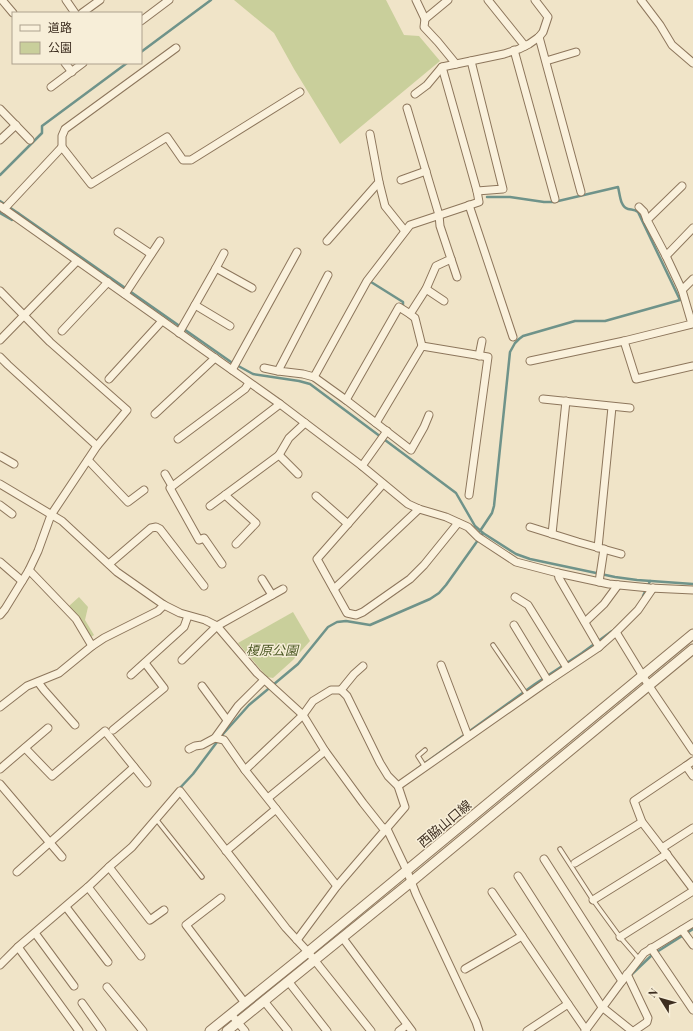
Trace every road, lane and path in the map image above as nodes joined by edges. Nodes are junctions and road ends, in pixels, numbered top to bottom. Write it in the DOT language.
graph roads {
  1 [pos="2,0"];
  2 [pos="66,0"];
  3 [pos="100,0"];
  4 [pos="416,0"];
  5 [pos="448,0"];
  6 [pos="488,0"];
  7 [pos="535,0"];
  8 [pos="641,0"];
  9 [pos="166,1"];
  10 [pos="12,12"];
  11 [pos="74,12"];
  12 [pos="83,12"];
  13 [pos="425,19"];
  14 [pos="142,20"];
  15 [pos="539,36"];
  16 [pos="525,46"];
  17 [pos="176,48"];
  18 [pos="514,50"];
  19 [pos="576,52"];
  20 [pos="471,61"];
  21 [pos="546,61"];
  22 [pos="693,63"];
  23 [pos="66,64"];
  24 [pos="83,64"];
  25 [pos="456,64"];
  26 [pos="442,67"];
  27 [pos="72,72"];
  28 [pos="51,87"];
  29 [pos="300,92"];
  30 [pos="415,94"];
  31 [pos="407,108"];
  32 [pos="0,109"];
  33 [pos="16,125"];
  34 [pos="370,134"];
  35 [pos="0,140"];
  36 [pos="30,140"];
  37 [pos="62,147"];
  38 [pos="426,171"];
  39 [pos="401,180"];
  40 [pos="379,182"];
  41 [pos="682,186"];
  42 [pos="477,191"];
  43 [pos="581,192"];
  44 [pos="554,199"];
  45 [pos="469,206"];
  46 [pos="2,207"];
  47 [pos="640,207"];
  48 [pos="439,215"];
  49 [pos="647,220"];
  50 [pos="693,228"];
  51 [pos="405,231"];
  52 [pos="118,232"];
  53 [pos="160,241"];
  54 [pos="327,241"];
  55 [pos="297,252"];
  56 [pos="224,253"];
  57 [pos="151,254"];
  58 [pos="666,256"];
  59 [pos="451,259"];
  60 [pos="77,261"];
  61 [pos="216,268"];
  62 [pos="328,275"];
  63 [pos="457,277"];
  64 [pos="693,279"];
  65 [pos="108,282"];
  66 [pos="252,288"];
  67 [pos="426,289"];
  68 [pos="0,290"];
  69 [pos="682,290"];
  70 [pos="125,294"];
  71 [pos="444,301"];
  72 [pos="196,305"];
  73 [pos="410,314"];
  74 [pos="24,316"];
  75 [pos="162,321"];
  76 [pos="693,325"];
  77 [pos="230,326"];
  78 [pos="62,331"];
  79 [pos="179,333"];
  80 [pos="513,338"];
  81 [pos="0,340"];
  82 [pos="482,341"];
  83 [pos="624,341"];
  84 [pos="422,346"];
  85 [pos="479,356"];
  86 [pos="0,357"];
  87 [pos="215,358"];
  88 [pos="530,361"];
  89 [pos="693,366"];
  90 [pos="264,368"];
  91 [pos="232,370"];
  92 [pos="278,370"];
  93 [pos="314,377"];
  94 [pos="109,379"];
  95 [pos="249,383"];
  96 [pos="543,399"];
  97 [pos="346,400"];
  98 [pos="566,402"];
  99 [pos="280,404"];
  100 [pos="612,407"];
  101 [pos="630,408"];
  102 [pos="155,414"];
  103 [pos="429,415"];
  104 [pos="305,423"];
  105 [pos="376,423"];
  106 [pos="387,431"];
  107 [pos="178,439"];
  108 [pos="97,446"];
  109 [pos="279,455"];
  110 [pos="0,456"];
  111 [pos="88,460"];
  112 [pos="14,464"];
  113 [pos="362,466"];
  114 [pos="165,474"];
  115 [pos="298,474"];
  116 [pos="383,484"];
  117 [pos="172,486"];
  118 [pos="1,487"];
  119 [pos="144,490"];
  120 [pos="225,495"];
  121 [pos="469,495"];
  122 [pos="316,496"];
  123 [pos="0,505"];
  124 [pos="210,506"];
  125 [pos="419,509"];
  126 [pos="12,514"];
  127 [pos="51,515"];
  128 [pos="458,523"];
  129 [pos="348,524"];
  130 [pos="530,527"];
  131 [pos="552,534"];
  132 [pos="236,544"];
  133 [pos="601,549"];
  134 [pos="621,554"];
  135 [pos="0,562"];
  136 [pos="108,564"];
  137 [pos="222,564"];
  138 [pos="29,570"];
  139 [pos="558,573"];
  140 [pos="262,579"];
  141 [pos="22,581"];
  142 [pos="599,582"];
  143 [pos="618,585"];
  144 [pos="204,586"];
  145 [pos="649,588"];
  146 [pos="283,589"];
  147 [pos="334,589"];
  148 [pos="693,590"];
  149 [pos="272,595"];
  150 [pos="515,597"];
  151 [pos="164,605"];
  152 [pos="1,613"];
  153 [pos="188,616"];
  154 [pos="585,622"];
  155 [pos="217,626"];
  156 [pos="514,626"];
  157 [pos="616,632"];
  158 [pos="693,634"];
  159 [pos="598,644"];
  160 [pos="493,645"];
  161 [pos="92,646"];
  162 [pos="693,649"];
  163 [pos="182,660"];
  164 [pos="145,663"];
  165 [pos="441,665"];
  166 [pos="565,665"];
  167 [pos="363,666"];
  168 [pos="131,675"];
  169 [pos="643,676"];
  170 [pos="546,678"];
  171 [pos="38,682"];
  172 [pos="269,685"];
  173 [pos="202,686"];
  174 [pos="649,686"];
  175 [pos="342,690"];
  176 [pos="525,692"];
  177 [pos="0,706"];
  178 [pos="303,715"];
  179 [pos="227,720"];
  180 [pos="75,725"];
  181 [pos="48,728"];
  182 [pos="113,730"];
  183 [pos="467,734"];
  184 [pos="217,739"];
  185 [pos="25,748"];
  186 [pos="189,749"];
  187 [pos="425,750"];
  188 [pos="325,751"];
  189 [pos="693,751"];
  190 [pos="693,761"];
  191 [pos="423,764"];
  192 [pos="686,766"];
  193 [pos="134,767"];
  194 [pos="0,769"];
  195 [pos="245,770"];
  196 [pos="693,776"];
  197 [pos="147,783"];
  198 [pos="0,784"];
  199 [pos="398,786"];
  200 [pos="268,798"];
  201 [pos="276,809"];
  202 [pos="156,819"];
  203 [pos="642,822"];
  204 [pos="693,828"];
  205 [pos="387,829"];
  206 [pos="50,842"];
  207 [pos="560,849"];
  208 [pos="226,851"];
  209 [pos="664,851"];
  210 [pos="62,857"];
  211 [pos="544,860"];
  212 [pos="575,863"];
  213 [pos="109,867"];
  214 [pos="407,871"];
  215 [pos="17,872"];
  216 [pos="518,876"];
  217 [pos="202,877"];
  218 [pos="411,882"];
  219 [pos="337,886"];
  220 [pos="88,887"];
  221 [pos="693,890"];
  222 [pos="492,892"];
  223 [pos="221,898"];
  224 [pos="593,900"];
  225 [pos="66,907"];
  226 [pos="164,910"];
  227 [pos="693,923"];
  228 [pos="682,930"];
  229 [pos="35,933"];
  230 [pos="522,936"];
  231 [pos="342,937"];
  232 [pos="620,937"];
  233 [pos="297,940"];
  234 [pos="693,945"];
  235 [pos="18,947"];
  236 [pos="651,948"];
  237 [pos="308,952"];
  238 [pos="141,956"];
  239 [pos="639,959"];
  240 [pos="314,960"];
  241 [pos="108,962"];
  242 [pos="0,965"];
  243 [pos="465,969"];
  244 [pos="627,974"];
  245 [pos="288,981"];
  246 [pos="622,981"];
  247 [pos="74,986"];
  248 [pos="107,987"];
  249 [pos="264,1001"];
  250 [pos="82,1003"];
  251 [pos="245,1003"];
  252 [pos="568,1004"];
  253 [pos="602,1007"];
  254 [pos="693,1010"];
  255 [pos="232,1014"];
  256 [pos="238,1022"];
  257 [pos="407,1025"];
  258 [pos="79,1031"];
  259 [pos="102,1031"];
  260 [pos="143,1031"];
  261 [pos="210,1031"];
  262 [pos="227,1031"];
  263 [pos="245,1031"];
  264 [pos="288,1031"];
  265 [pos="327,1031"];
  266 [pos="371,1031"];
  267 [pos="399,1031"];
  268 [pos="412,1031"];
  269 [pos="479,1031"];
  270 [pos="527,1031"];
  271 [pos="585,1031"];
  272 [pos="633,1031"];
  1 -- 10 [label="street"];
  2 -- 11 [label="street"];
  3 -- 12 [label="street"];
  4 -- 13 [label="street"];
  5 -- 13 [label="street"];
  6 -- 16 [label="street"];
  7 -- 15 [label="street"];
  8 -- 22 [label="street"];
  9 -- 14 [label="street"];
  13 -- 25 [label="street"];
  15 -- 16 [label="street"];
  15 -- 21 [label="street"];
  16 -- 18 [label="street"];
  17 -- 37 [label="street"];
  18 -- 20 [label="street"];
  18 -- 44 [label="street"];
  19 -- 21 [label="street"];
  20 -- 25 [label="street"];
  20 -- 42 [label="street"];
  21 -- 43 [label="street"];
  23 -- 27 [label="street"];
  24 -- 27 [label="street"];
  25 -- 26 [label="street"];
  26 -- 30 [label="street"];
  26 -- 42 [label="street"];
  27 -- 28 [label="street"];
  29 -- 37 [label="street"];
  31 -- 38 [label="street"];
  32 -- 33 [label="street"];
  33 -- 35 [label="street"];
  33 -- 36 [label="street"];
  34 -- 40 [label="street"];
  37 -- 46 [label="street"];
  38 -- 39 [label="street"];
  38 -- 48 [label="street"];
  40 -- 51 [label="street"];
  40 -- 54 [label="street"];
  41 -- 49 [label="street"];
  42 -- 45 [label="street"];
  45 -- 48 [label="street"];
  45 -- 80 [label="street"];
  46 -- 60 [label="street"];
  47 -- 49 [label="street"];
  48 -- 51 [label="street"];
  48 -- 59 [label="street"];
  49 -- 58 [label="street"];
  50 -- 58 [label="street"];
  51 -- 93 [label="street"];
  52 -- 57 [label="street"];
  53 -- 57 [label="street"];
  55 -- 91 [label="street"];
  56 -- 61 [label="street"];
  57 -- 70 [label="street"];
  58 -- 69 [label="street"];
  59 -- 63 [label="street"];
  59 -- 67 [label="street"];
  60 -- 65 [label="street"];
  60 -- 74 [label="street"];
  61 -- 66 [label="street"];
  61 -- 72 [label="street"];
  62 -- 92 [label="street"];
  64 -- 69 [label="street"];
  65 -- 70 [label="street"];
  65 -- 78 [label="street"];
  67 -- 71 [label="street"];
  67 -- 73 [label="street"];
  68 -- 74 [label="street"];
  69 -- 76 [label="street"];
  70 -- 75 [label="street"];
  72 -- 77 [label="street"];
  72 -- 79 [label="street"];
  73 -- 84 [label="street"];
  73 -- 97 [label="street"];
  74 -- 81 [label="street"];
  74 -- 108 [label="street"];
  75 -- 79 [label="street"];
  75 -- 94 [label="street"];
  76 -- 83 [label="street"];
  79 -- 87 [label="street"];
  82 -- 85 [label="street"];
  83 -- 88 [label="street"];
  83 -- 89 [label="street"];
  84 -- 85 [label="street"];
  84 -- 105 [label="street"];
  85 -- 121 [label="street"];
  86 -- 108 [label="street"];
  87 -- 91 [label="street"];
  87 -- 102 [label="street"];
  90 -- 92 [label="street"];
  91 -- 95 [label="street"];
  92 -- 93 [label="street"];
  93 -- 97 [label="street"];
  95 -- 99 [label="street"];
  95 -- 107 [label="street"];
  96 -- 98 [label="street"];
  97 -- 105 [label="street"];
  98 -- 100 [label="street"];
  98 -- 131 [label="street"];
  99 -- 104 [label="street"];
  99 -- 117 [label="street"];
  100 -- 101 [label="street"];
  100 -- 133 [label="street"];
  103 -- 106 [label="street"];
  104 -- 109 [label="street"];
  104 -- 113 [label="street"];
  105 -- 106 [label="street"];
  106 -- 113 [label="street"];
  108 -- 111 [label="street"];
  109 -- 115 [label="street"];
  109 -- 120 [label="street"];
  110 -- 112 [label="street"];
  111 -- 119 [label="street"];
  111 -- 127 [label="street"];
  113 -- 116 [label="street"];
  114 -- 117 [label="street"];
  116 -- 125 [label="street"];
  116 -- 129 [label="street"];
  117 -- 137 [label="street"];
  118 -- 127 [label="street"];
  120 -- 124 [label="street"];
  120 -- 132 [label="street"];
  122 -- 129 [label="street"];
  123 -- 126 [label="street"];
  125 -- 128 [label="street"];
  125 -- 147 [label="street"];
  127 -- 136 [label="street"];
  127 -- 138 [label="street"];
  128 -- 139 [label="street"];
  128 -- 147 [label="street"];
  129 -- 147 [label="street"];
  130 -- 131 [label="street"];
  131 -- 133 [label="street"];
  133 -- 134 [label="street"];
  133 -- 142 [label="street"];
  135 -- 141 [label="street"];
  136 -- 144 [label="street"];
  136 -- 151 [label="street"];
  138 -- 141 [label="street"];
  138 -- 161 [label="street"];
  139 -- 142 [label="street"];
  139 -- 154 [label="street"];
  140 -- 149 [label="street"];
  141 -- 152 [label="street"];
  142 -- 143 [label="street"];
  143 -- 145 [label="street"];
  143 -- 154 [label="street"];
  145 -- 148 [label="street"];
  145 -- 157 [label="street"];
  146 -- 149 [label="street"];
  149 -- 155 [label="street"];
  150 -- 166 [label="street"];
  151 -- 153 [label="street"];
  151 -- 161 [label="street"];
  153 -- 155 [label="street"];
  153 -- 164 [label="street"];
  154 -- 159 [label="street"];
  155 -- 163 [label="street"];
  155 -- 172 [label="street"];
  156 -- 170 [label="street"];
  157 -- 159 [label="street"];
  157 -- 169 [label="street"];
  158 -- 169 [label="street, 西脇山口線"];
  159 -- 166 [label="street"];
  160 -- 176 [label="lane"];
  161 -- 171 [label="street"];
  162 -- 174 [label="street, 西脇山口線"];
  164 -- 168 [label="street"];
  164 -- 182 [label="street"];
  165 -- 183 [label="street"];
  166 -- 170 [label="street"];
  167 -- 175 [label="street"];
  169 -- 174 [label="street"];
  169 -- 214 [label="street, 西脇山口線"];
  170 -- 176 [label="street"];
  171 -- 177 [label="street"];
  171 -- 180 [label="street"];
  172 -- 178 [label="street"];
  172 -- 179 [label="street"];
  173 -- 179 [label="street"];
  174 -- 189 [label="street"];
  174 -- 218 [label="street, 西脇山口線"];
  175 -- 178 [label="street"];
  175 -- 199 [label="street"];
  176 -- 183 [label="street"];
  178 -- 188 [label="street"];
  178 -- 195 [label="street"];
  179 -- 184 [label="street"];
  181 -- 185 [label="street"];
  183 -- 191 [label="street"];
  184 -- 186 [label="street"];
  184 -- 195 [label="street"];
  185 -- 193 [label="street"];
  185 -- 194 [label="street"];
  187 -- 191 [label="lane"];
  188 -- 200 [label="street"];
  188 -- 205 [label="street"];
  190 -- 192 [label="street"];
  191 -- 199 [label="street"];
  192 -- 196 [label="street"];
  192 -- 203 [label="street"];
  193 -- 197 [label="street"];
  193 -- 206 [label="street"];
  195 -- 200 [label="street"];
  198 -- 206 [label="street"];
  199 -- 205 [label="street"];
  200 -- 201 [label="street"];
  201 -- 208 [label="street"];
  201 -- 219 [label="street"];
  202 -- 208 [label="street"];
  202 -- 213 [label="street"];
  202 -- 217 [label="lane"];
  203 -- 209 [label="street"];
  203 -- 212 [label="street"];
  204 -- 209 [label="street"];
  205 -- 214 [label="street"];
  205 -- 219 [label="street"];
  206 -- 210 [label="street"];
  206 -- 215 [label="street"];
  207 -- 224 [label="lane"];
  208 -- 233 [label="street"];
  209 -- 221 [label="street"];
  209 -- 224 [label="street"];
  211 -- 246 [label="street"];
  213 -- 220 [label="street"];
  213 -- 226 [label="street"];
  214 -- 218 [label="street"];
  214 -- 237 [label="street, 西脇山口線"];
  216 -- 253 [label="street"];
  218 -- 231 [label="street, 西脇山口線"];
  218 -- 269 [label="street"];
  219 -- 233 [label="street"];
  220 -- 225 [label="street"];
  220 -- 238 [label="street"];
  221 -- 232 [label="street"];
  222 -- 230 [label="street"];
  223 -- 251 [label="street"];
  224 -- 232 [label="lane"];
  225 -- 229 [label="street"];
  225 -- 241 [label="street"];
  227 -- 228 [label="street"];
  228 -- 234 [label="street"];
  228 -- 236 [label="street"];
  229 -- 235 [label="street"];
  229 -- 247 [label="street"];
  230 -- 243 [label="street"];
  230 -- 252 [label="street"];
  231 -- 240 [label="street, 西脇山口線"];
  231 -- 257 [label="street"];
  232 -- 239 [label="lane"];
  233 -- 237 [label="street"];
  235 -- 242 [label="street"];
  235 -- 258 [label="street"];
  236 -- 239 [label="street"];
  236 -- 254 [label="street"];
  237 -- 240 [label="street"];
  237 -- 251 [label="street, 西脇山口線"];
  239 -- 244 [label="street"];
  240 -- 245 [label="street, 西脇山口線"];
  240 -- 266 [label="street"];
  244 -- 246 [label="street"];
  244 -- 272 [label="street"];
  245 -- 249 [label="street, 西脇山口線"];
  245 -- 265 [label="street"];
  246 -- 253 [label="street"];
  248 -- 260 [label="street"];
  249 -- 256 [label="street, 西脇山口線"];
  249 -- 264 [label="street"];
  250 -- 259 [label="street"];
  251 -- 255 [label="street, 西脇山口線"];
  252 -- 270 [label="street"];
  252 -- 271 [label="street"];
  253 -- 271 [label="street"];
  253 -- 272 [label="street"];
  255 -- 256 [label="street"];
  255 -- 261 [label="street, 西脇山口線"];
  256 -- 262 [label="street, 西脇山口線"];
  256 -- 263 [label="street"];
  257 -- 267 [label="street"];
  257 -- 268 [label="street"];
}
